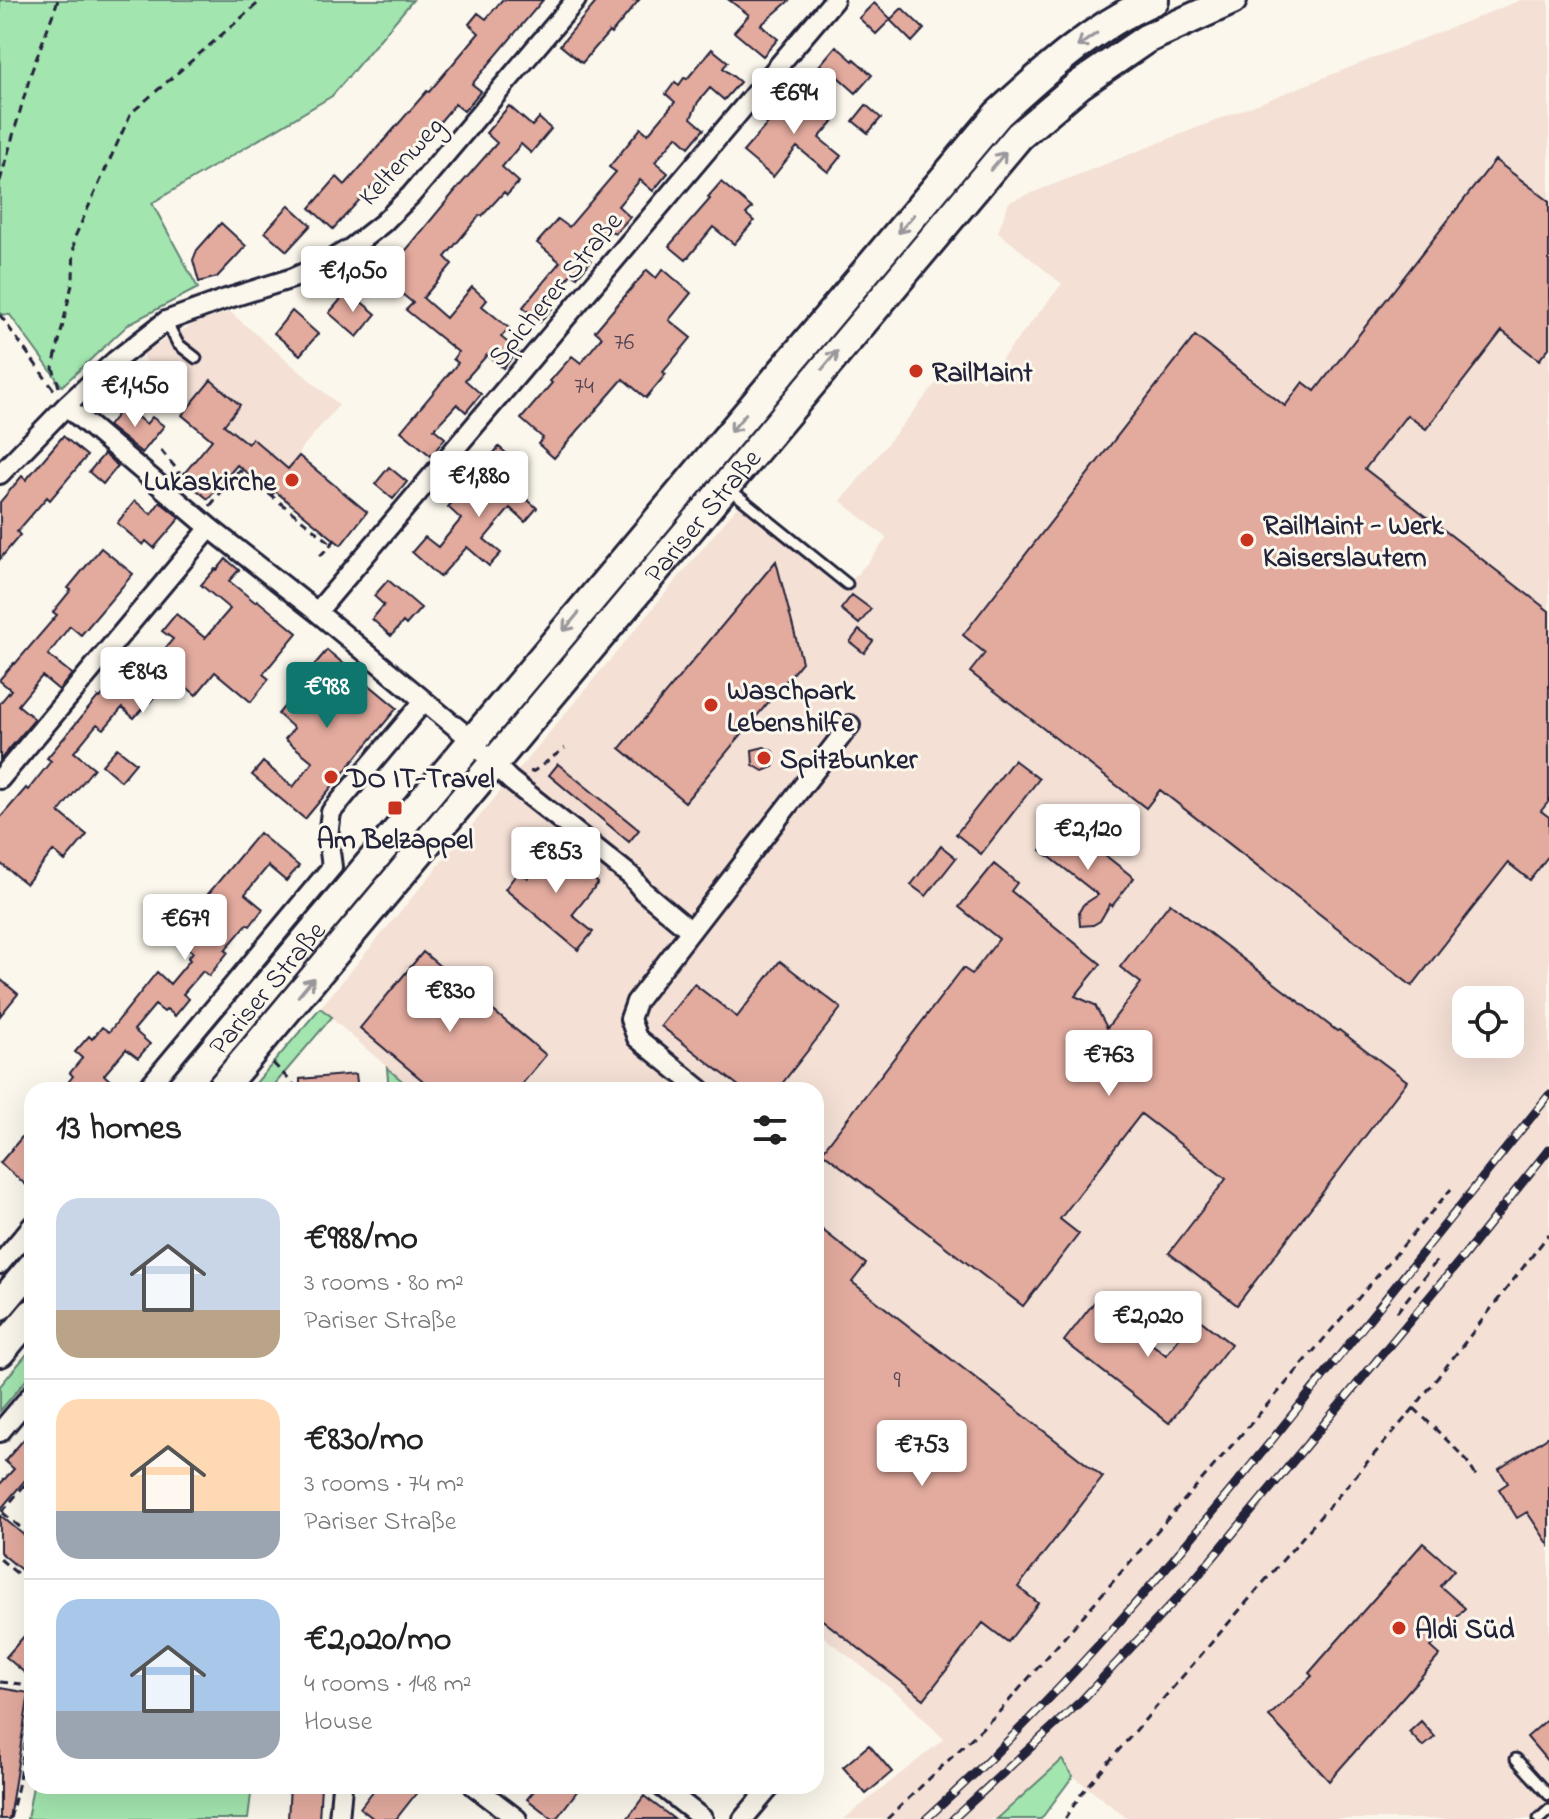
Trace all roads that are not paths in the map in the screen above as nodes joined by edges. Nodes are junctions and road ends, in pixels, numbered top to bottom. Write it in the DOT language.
graph roads {
  1 [pos="576,0"];
  2 [pos="834,0"];
  3 [pos="1154,0"];
  4 [pos="1232,0"];
  5 [pos="166,321"];
  6 [pos="196,358"];
  7 [pos="66,406"];
  8 [pos="0,474"];
  9 [pos="724,485"];
  10 [pos="209,518"];
  11 [pos="847,584"];
  12 [pos="317,612"];
  13 [pos="424,701"];
  14 [pos="850,725"];
  15 [pos="472,741"];
  16 [pos="492,763"];
  17 [pos="0,779"];
  18 [pos="691,931"];
  19 [pos="153,1082"];
  20 [pos="187,1082"];
  21 [pos="227,1082"];
  22 [pos="691,1082"];
  23 [pos="24,1236"];
  24 [pos="0,1264"];
  25 [pos="24,1276"];
  26 [pos="0,1305"];
  27 [pos="24,1324"];
  28 [pos="0,1352"];
  29 [pos="24,1404"];
  30 [pos="0,1432"];
  31 [pos="1516,1759"];
  32 [pos="341,1794"];
  33 [pos="484,1794"];
  34 [pos="671,1794"];
  35 [pos="764,1794"];
  36 [pos="1549,1795"];
  37 [pos="1549,1810"];
  38 [pos="339,1819"];
  39 [pos="517,1819"];
  40 [pos="703,1819"];
  41 [pos="743,1819"];
  42 [pos="1539,1819"];
  1 -- 5 [label="street, Keltenweg"];
  2 -- 12 [label="street, Spicherer Straße"];
  3 -- 15 [label="main road, Pariser Straße, one-way"];
  9 -- 4 [label="main road, Pariser Straße, one-way"];
  5 -- 6 [label="lane"];
  5 -- 7 [label="street, Keltenweg"];
  7 -- 8 [label="street, Keltenweg"];
  7 -- 10 [label="street"];
  9 -- 11 [label="lane"];
  9 -- 16 [label="main road, Pariser Straße"];
  10 -- 12 [label="street"];
  10 -- 17 [label="street"];
  12 -- 13 [label="street"];
  13 -- 15 [label="street"];
  13 -- 19 [label="street, Pariser Straße"];
  14 -- 18 [label="street"];
  15 -- 16 [label="street"];
  15 -- 20 [label="main road, Pariser Straße"];
  16 -- 18 [label="street"];
  21 -- 16 [label="main road, Pariser Straße, one-way"];
  18 -- 22 [label="street"];
  23 -- 24 [label="street"];
  25 -- 26 [label="main road"];
  27 -- 28 [label="main road"];
  29 -- 30 [label="street"];
  31 -- 36 [label="lane"];
  32 -- 38 [label="street"];
  33 -- 39 [label="street"];
  34 -- 40 [label="street"];
  35 -- 41 [label="street"];
  37 -- 42 [label="lane"];
}
